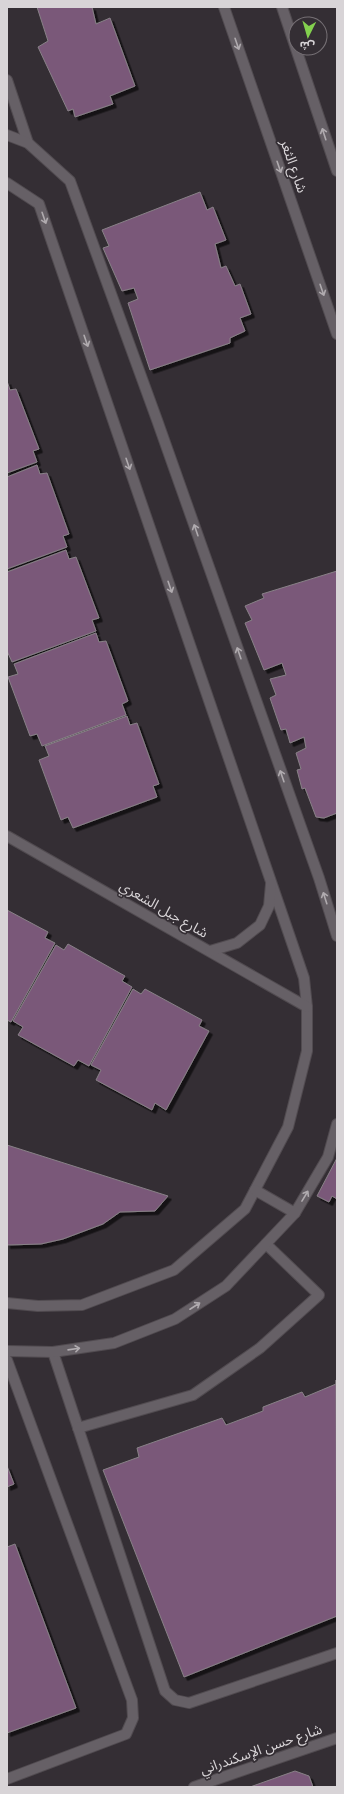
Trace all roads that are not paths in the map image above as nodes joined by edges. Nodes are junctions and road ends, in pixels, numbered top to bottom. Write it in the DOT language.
graph roads {
  1 [pos="224,7"];
  2 [pos="282,7"];
  3 [pos="7,80"];
  4 [pos="7,135"];
  5 [pos="28,143"];
  6 [pos="337,171"];
  7 [pos="7,183"];
  8 [pos="337,334"];
  9 [pos="7,836"];
  10 [pos="271,880"];
  11 [pos="337,936"];
  12 [pos="210,951"];
  13 [pos="307,1007"];
  14 [pos="337,1124"];
  15 [pos="255,1190"];
  16 [pos="295,1213"];
  17 [pos="266,1244"];
  18 [pos="7,1303"];
  19 [pos="7,1351"];
  20 [pos="53,1352"];
  21 [pos="7,1360"];
  22 [pos="78,1428"];
  23 [pos="337,1653"];
  24 [pos="337,1738"];
  25 [pos="7,1779"];
  26 [pos="194,1787"];
  1 -- 8 [label="street, شارع الثغر, one-way"];
  6 -- 2 [label="street, one-way"];
  3 -- 5 [label="street"];
  4 -- 5 [label="street"];
  11 -- 5 [label="street, one-way"];
  7 -- 10 [label="street, one-way"];
  9 -- 12 [label="street, شارع جبل الشعري"];
  10 -- 12 [label="street"];
  10 -- 13 [label="street"];
  12 -- 13 [label="street, شارع جبل الشعري"];
  13 -- 15 [label="street"];
  16 -- 14 [label="street, one-way"];
  15 -- 16 [label="street"];
  15 -- 18 [label="street"];
  16 -- 17 [label="street"];
  20 -- 17 [label="street, one-way"];
  17 -- 22 [label="street"];
  19 -- 20 [label="street"];
  20 -- 22 [label="street"];
  21 -- 25 [label="street"];
  22 -- 23 [label="street"];
  24 -- 26 [label="street, شارع حسن الإسكندراني"];
}
